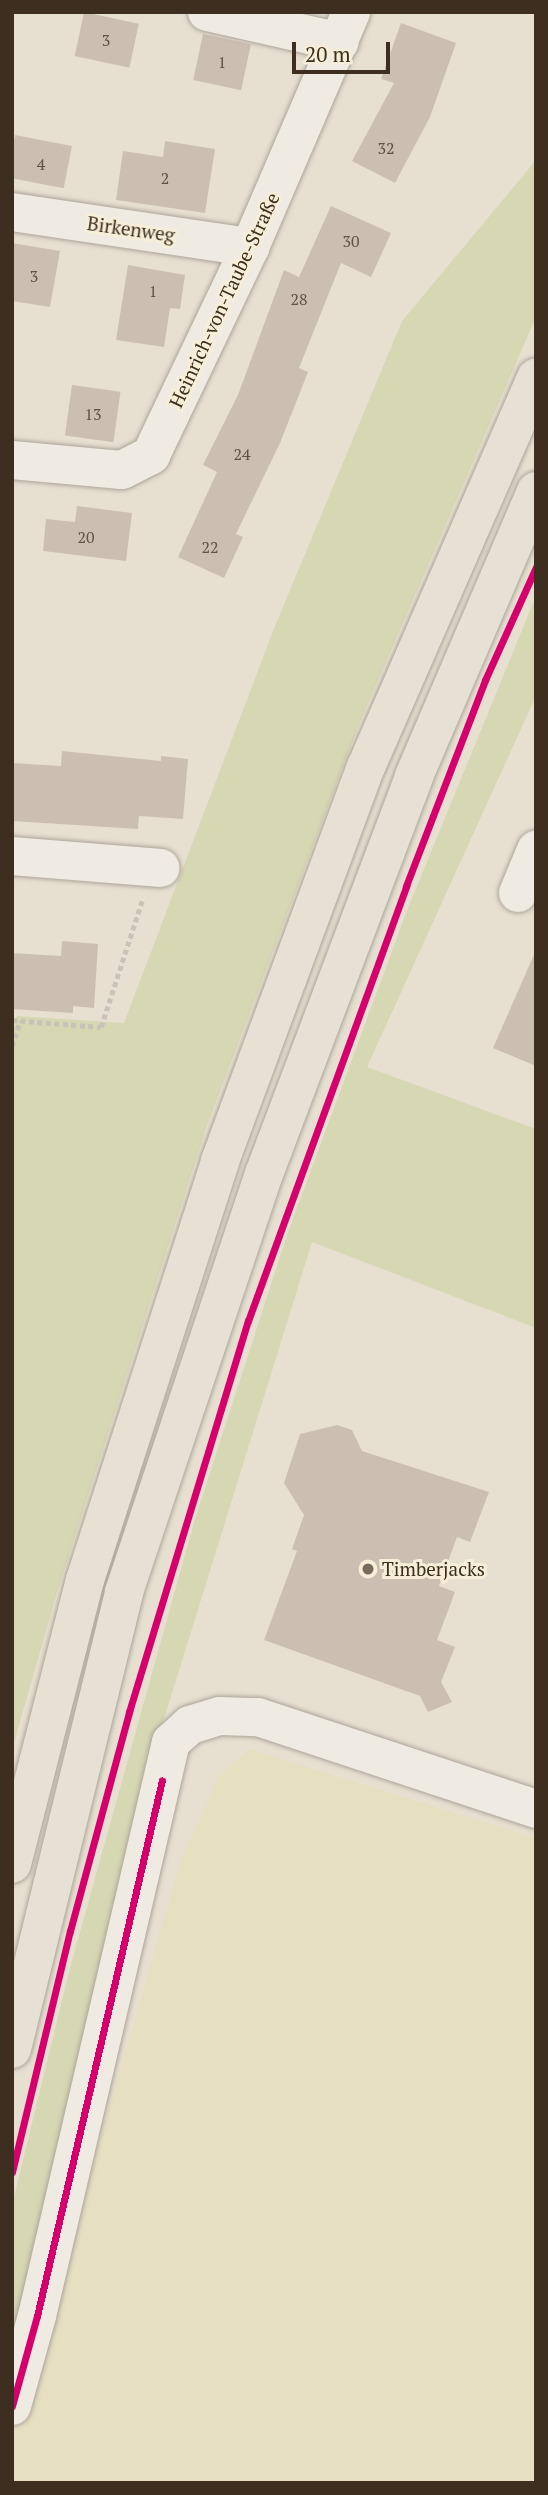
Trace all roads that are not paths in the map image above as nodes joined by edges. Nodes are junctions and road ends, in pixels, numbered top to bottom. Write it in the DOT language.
graph roads {
  1 [pos="207,12"];
  2 [pos="346,27"];
  3 [pos="12,212"];
  4 [pos="250,247"];
  5 [pos="536,377"];
  6 [pos="12,460"];
  7 [pos="536,491"];
  8 [pos="536,850"];
  9 [pos="12,856"];
  10 [pos="157,867"];
  11 [pos="517,893"];
  12 [pos="536,1809"];
  13 [pos="12,1864"];
  14 [pos="12,2049"];
  15 [pos="12,2406"];
  1 -- 2 [label="street"];
  2 -- 4 [label="street, Heinrich-von-Taube-Straße"];
  3 -- 4 [label="street, Birkenweg"];
  4 -- 6 [label="street, Heinrich-von-Taube-Straße"];
  5 -- 13 [label="main road"];
  7 -- 14 [label="main road"];
  8 -- 11 [label="street"];
  9 -- 10 [label="street"];
  12 -- 15 [label="street"];
}
